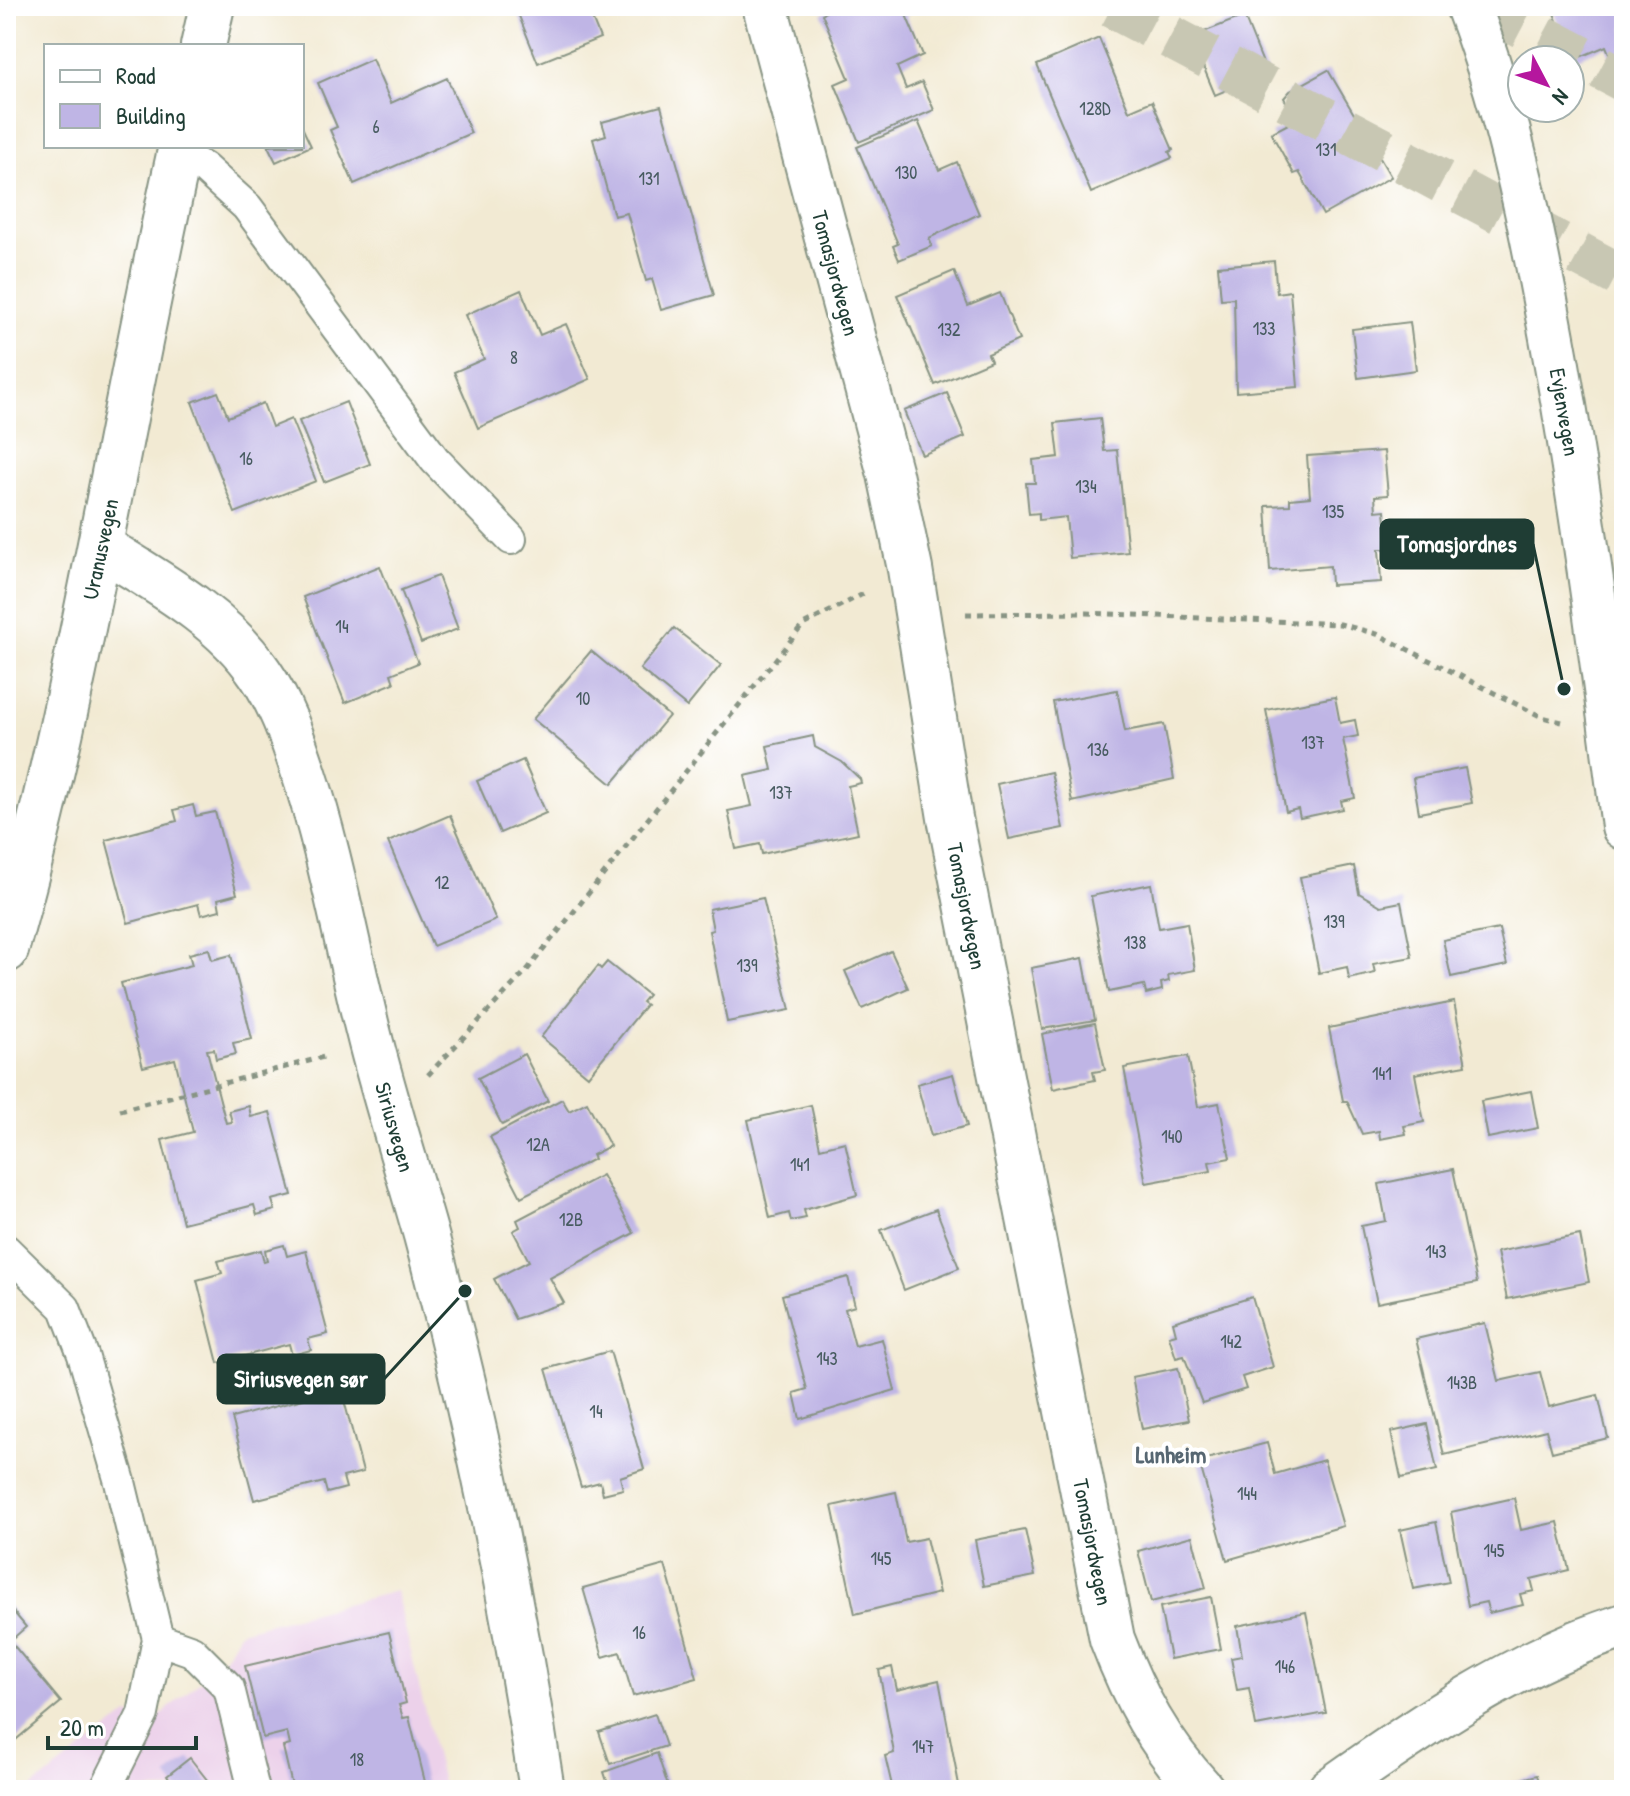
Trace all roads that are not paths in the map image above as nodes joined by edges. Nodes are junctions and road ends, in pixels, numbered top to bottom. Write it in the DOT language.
graph roads {
  1 [pos="212,6"];
  2 [pos="765,6"];
  3 [pos="1468,6"];
  4 [pos="203,44"];
  5 [pos="180,150"];
  6 [pos="511,539"];
  7 [pos="101,547"];
  8 [pos="1624,827"];
  9 [pos="6,950"];
  10 [pos="6,1250"];
  11 [pos="1624,1626"];
  12 [pos="158,1639"];
  13 [pos="105,1790"];
  14 [pos="254,1790"];
  15 [pos="542,1790"];
  16 [pos="1202,1790"];
  17 [pos="1330,1790"];
  1 -- 4 [label="street"];
  2 -- 16 [label="street, Tomasjordvegen"];
  3 -- 8 [label="street, Evjenvegen"];
  5 -- 6 [label="lane"];
  5 -- 7 [label="street, Uranusvegen"];
  7 -- 9 [label="street, Uranusvegen"];
  7 -- 15 [label="street, Siriusvegen"];
  10 -- 12 [label="lane"];
  11 -- 17 [label="street"];
  12 -- 13 [label="lane"];
  12 -- 14 [label="lane"];
}
